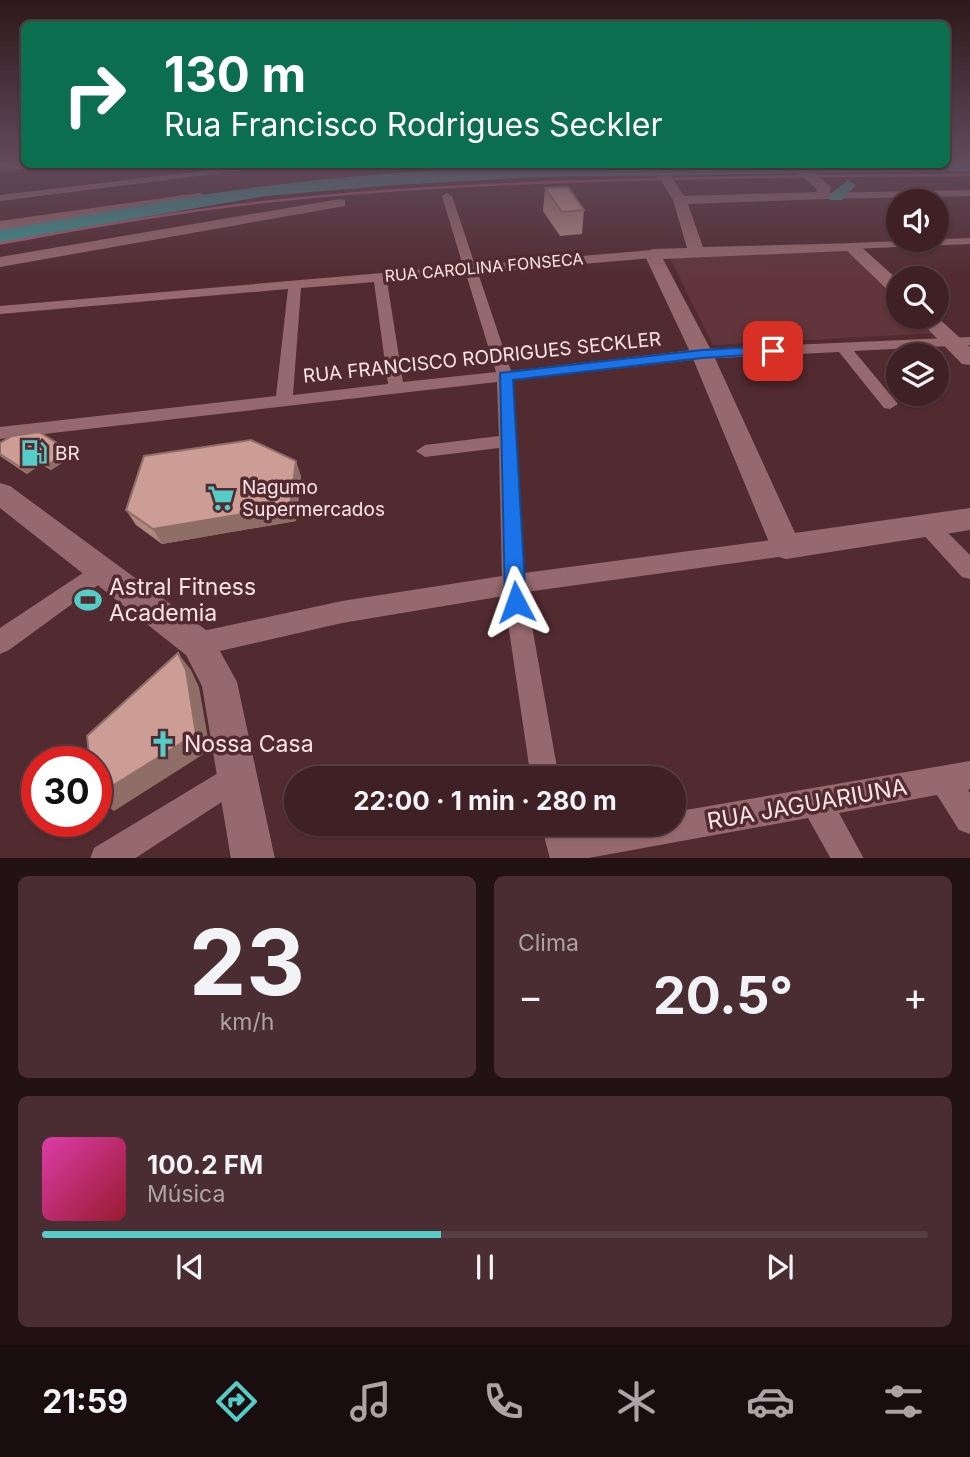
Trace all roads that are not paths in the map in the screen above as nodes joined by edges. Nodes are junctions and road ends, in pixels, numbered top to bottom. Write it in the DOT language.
graph roads {
  1 [pos="190,199"];
  2 [pos="221,199"];
  3 [pos="441,199"];
  4 [pos="678,199"];
  5 [pos="347,203"];
  6 [pos="0,226"];
  7 [pos="0,236"];
  8 [pos="970,241"];
  9 [pos="851,246"];
  10 [pos="0,249"];
  11 [pos="697,252"];
  12 [pos="652,254"];
  13 [pos="0,262"];
  14 [pos="472,268"];
  15 [pos="380,276"];
  16 [pos="886,279"];
  17 [pos="295,284"];
  18 [pos="0,310"];
  19 [pos="944,329"];
  20 [pos="961,341"];
  21 [pos="843,347"];
  22 [pos="702,354"];
  23 [pos="970,359"];
  24 [pos="505,377"];
  25 [pos="396,387"];
  26 [pos="886,399"];
  27 [pos="284,400"];
  28 [pos="0,433"];
  29 [pos="508,441"];
  30 [pos="425,451"];
  31 [pos="0,493"];
  32 [pos="970,519"];
  33 [pos="927,525"];
  34 [pos="786,547"];
  35 [pos="101,570"];
  36 [pos="970,570"];
  37 [pos="514,587"];
  38 [pos="0,642"];
  39 [pos="198,644"];
  40 [pos="543,766"];
  41 [pos="238,775"];
  42 [pos="957,778"];
  43 [pos="816,801"];
  44 [pos="970,819"];
  45 [pos="561,843"];
  46 [pos="107,858"];
  47 [pos="253,858"];
  48 [pos="848,858"];
  1 -- 6 [label="street"];
  2 -- 7 [label="highway"];
  3 -- 14 [label="street"];
  4 -- 11 [label="street"];
  5 -- 10 [label="highway"];
  5 -- 13 [label="street"];
  8 -- 9 [label="street, RUA CAROLINA FONSECA"];
  9 -- 11 [label="street, RUA CAROLINA FONSECA"];
  9 -- 16 [label="street"];
  11 -- 12 [label="street, RUA CAROLINA FONSECA"];
  12 -- 14 [label="street, RUA CAROLINA FONSECA"];
  12 -- 22 [label="street"];
  14 -- 15 [label="street, RUA CAROLINA FONSECA"];
  14 -- 24 [label="street"];
  15 -- 17 [label="street, RUA CAROLINA FONSECA"];
  15 -- 25 [label="street"];
  17 -- 18 [label="street, RUA CAROLINA FONSECA"];
  17 -- 27 [label="street"];
  19 -- 20 [label="street"];
  20 -- 21 [label="street, RUA FRANCISCO RODRIGUES SECKLER"];
  20 -- 23 [label="street"];
  21 -- 22 [label="street, RUA FRANCISCO RODRIGUES SECKLER"];
  21 -- 26 [label="street"];
  22 -- 24 [label="street, RUA FRANCISCO RODRIGUES SECKLER"];
  22 -- 34 [label="street"];
  24 -- 25 [label="street, RUA FRANCISCO RODRIGUES SECKLER"];
  24 -- 29 [label="street"];
  25 -- 27 [label="street, RUA FRANCISCO RODRIGUES SECKLER"];
  27 -- 28 [label="street, RUA FRANCISCO RODRIGUES SECKLER"];
  29 -- 30 [label="street"];
  29 -- 37 [label="street"];
  31 -- 35 [label="street"];
  32 -- 33 [label="street"];
  33 -- 34 [label="street"];
  33 -- 36 [label="street"];
  34 -- 37 [label="street"];
  35 -- 38 [label="street"];
  35 -- 39 [label="street"];
  37 -- 39 [label="street"];
  37 -- 40 [label="street"];
  39 -- 41 [label="street"];
  41 -- 46 [label="street"];
  41 -- 47 [label="street"];
  42 -- 43 [label="street, RUA JAGUARIUNA"];
  42 -- 44 [label="street"];
  43 -- 45 [label="street, RUA JAGUARIUNA"];
  43 -- 48 [label="street"];
}
